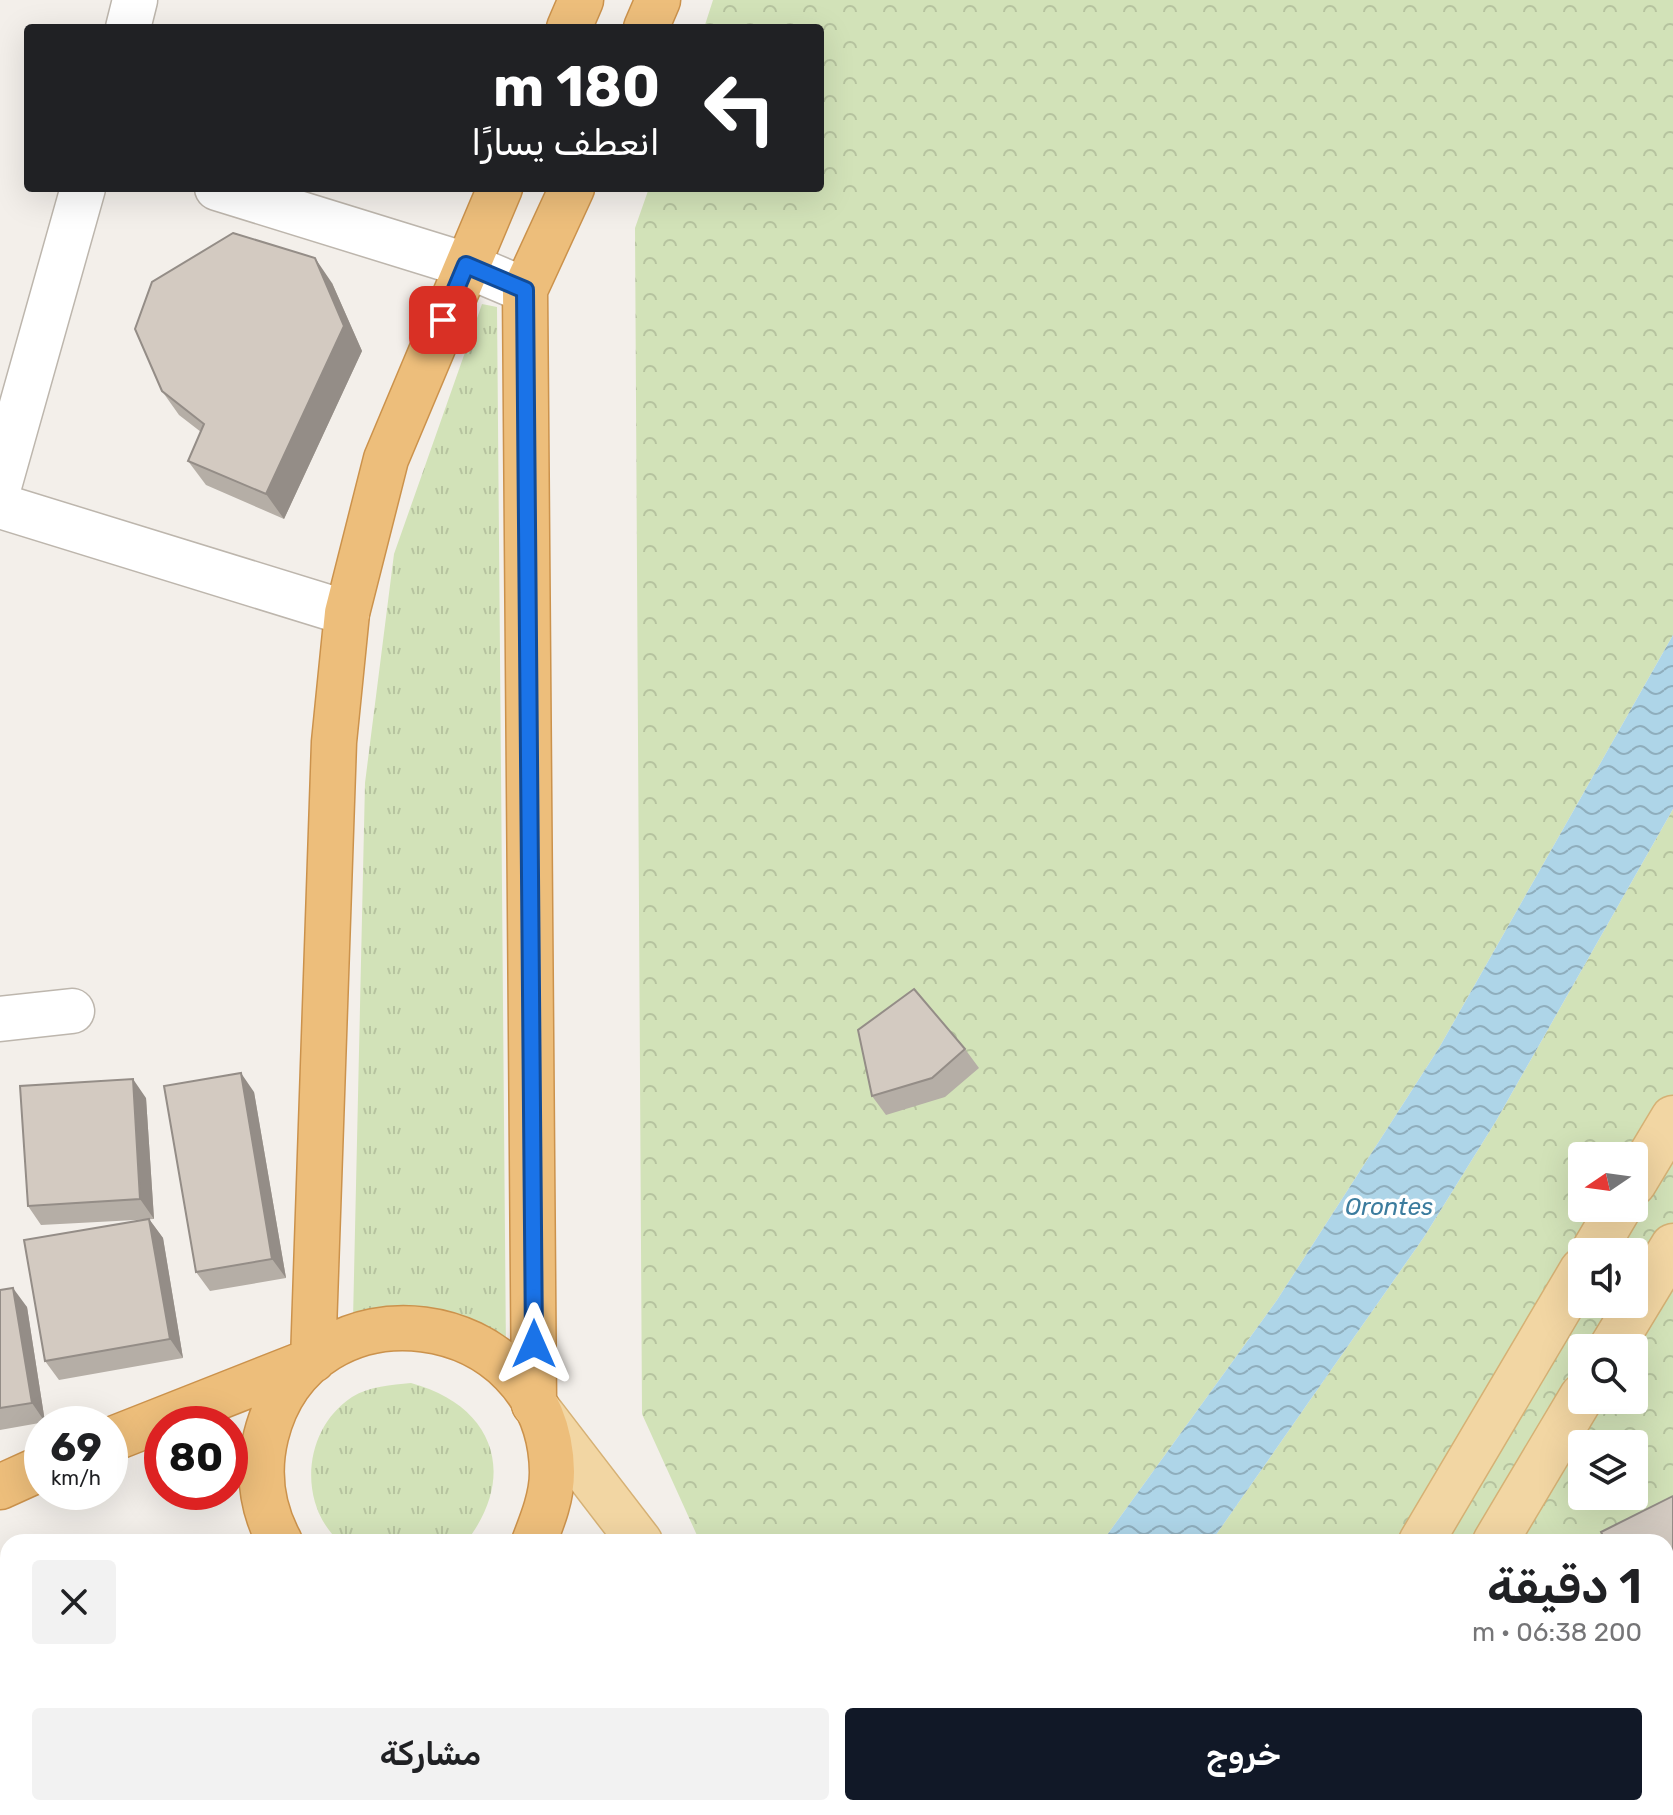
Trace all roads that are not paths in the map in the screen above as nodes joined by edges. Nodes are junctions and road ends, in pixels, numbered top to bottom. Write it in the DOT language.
graph roads {
  1 [pos="135,0"];
  2 [pos="581,0"];
  3 [pos="658,0"];
  4 [pos="129,24"];
  5 [pos="571,24"];
  6 [pos="648,24"];
  7 [pos="82,192"];
  8 [pos="230,192"];
  9 [pos="498,192"];
  10 [pos="570,192"];
  11 [pos="466,265"];
  12 [pos="525,290"];
  13 [pos="0,483"];
  14 [pos="0,506"];
  15 [pos="347,613"];
  16 [pos="72,1011"];
  17 [pos="0,1019"];
  18 [pos="1673,1118"];
  19 [pos="1648,1160"];
  20 [pos="1673,1246"];
  21 [pos="1568,1294"];
  22 [pos="1620,1334"];
  23 [pos="313,1360"];
  24 [pos="534,1404"];
  25 [pos="1571,1414"];
  26 [pos="128,1433"];
  27 [pos="24,1476"];
  28 [pos="0,1487"];
  29 [pos="276,1534"];
  30 [pos="537,1534"];
  31 [pos="634,1534"];
  32 [pos="1426,1534"];
  33 [pos="1500,1534"];
  1 -- 4 [label="street"];
  2 -- 5 [label="highway"];
  3 -- 6 [label="highway"];
  7 -- 13 [label="street"];
  8 -- 11 [label="street"];
  9 -- 11 [label="highway"];
  10 -- 12 [label="highway"];
  11 -- 12 [label="street"];
  11 -- 15 [label="highway"];
  12 -- 24 [label="highway"];
  14 -- 15 [label="street"];
  15 -- 23 [label="highway"];
  16 -- 17 [label="street"];
  18 -- 19 [label="main road"];
  20 -- 22 [label="main road"];
  21 -- 32 [label="main road"];
  23 -- 24 [label="highway"];
  23 -- 26 [label="highway"];
  23 -- 29 [label="highway"];
  24 -- 30 [label="highway"];
  24 -- 31 [label="main road"];
  25 -- 33 [label="main road"];
  27 -- 28 [label="highway"];
}
